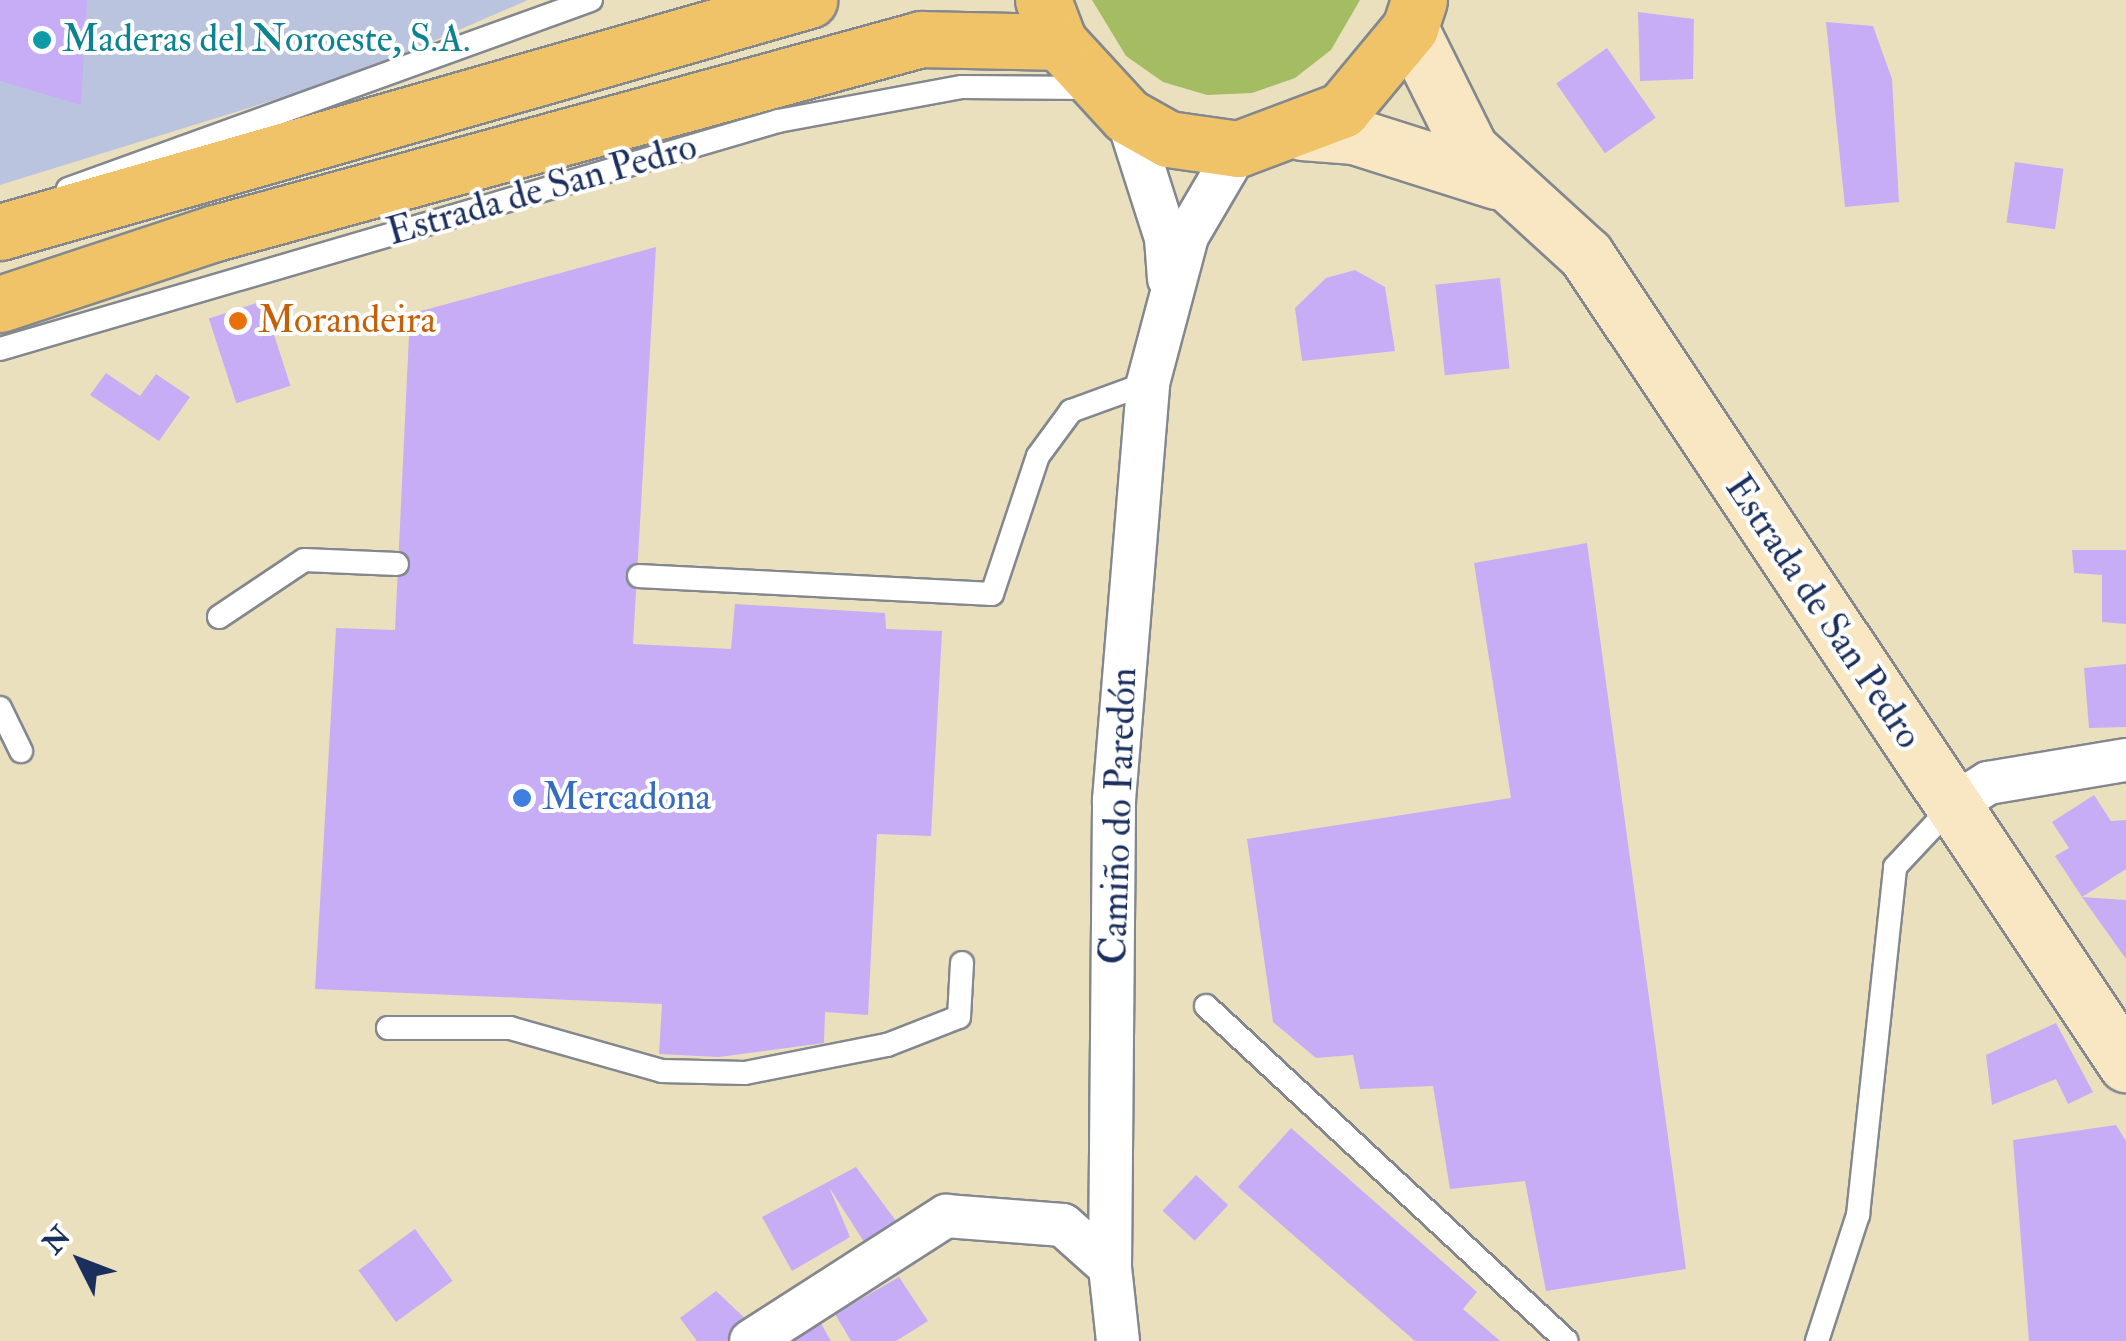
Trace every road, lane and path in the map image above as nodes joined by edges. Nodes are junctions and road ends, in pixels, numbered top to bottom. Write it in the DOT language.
graph roads {
  1 [pos="591,0"];
  2 [pos="809,0"];
  3 [pos="1414,14"];
  4 [pos="1052,21"];
  5 [pos="1110,102"];
  6 [pos="1302,132"];
  7 [pos="1238,149"];
  8 [pos="1496,181"];
  9 [pos="0,220"];
  10 [pos="0,232"];
  11 [pos="1170,294"];
  12 [pos="0,304"];
  13 [pos="0,350"];
  14 [pos="1148,383"];
  15 [pos="397,564"];
  16 [pos="638,576"];
  17 [pos="219,617"];
  18 [pos="0,708"];
  19 [pos="21,750"];
  20 [pos="2126,760"];
  21 [pos="1952,806"];
  22 [pos="962,963"];
  23 [pos="1206,1006"];
  24 [pos="388,1028"];
  25 [pos="2126,1064"];
  26 [pos="1110,1267"];
  27 [pos="751,1341"];
  28 [pos="1118,1341"];
  29 [pos="1567,1341"];
  30 [pos="1817,1341"];
  1 -- 9 [label="lane"];
  2 -- 10 [label="highway"];
  3 -- 6 [label="highway"];
  3 -- 8 [label="street"];
  4 -- 5 [label="highway"];
  4 -- 12 [label="highway"];
  5 -- 7 [label="highway"];
  5 -- 11 [label="street"];
  5 -- 13 [label="lane, Estrada de San Pedro"];
  6 -- 7 [label="highway"];
  6 -- 8 [label="street"];
  7 -- 11 [label="street"];
  8 -- 21 [label="street, Estrada de San Pedro"];
  11 -- 14 [label="street, Camiño do Paredón"];
  14 -- 16 [label="lane"];
  14 -- 26 [label="street, Camiño do Paredón"];
  15 -- 17 [label="lane"];
  18 -- 19 [label="lane"];
  20 -- 21 [label="street"];
  21 -- 25 [label="street, Estrada de San Pedro"];
  21 -- 30 [label="lane"];
  22 -- 24 [label="lane"];
  23 -- 29 [label="lane"];
  26 -- 27 [label="street"];
  26 -- 28 [label="street, Camiño do Paredón"];
}
